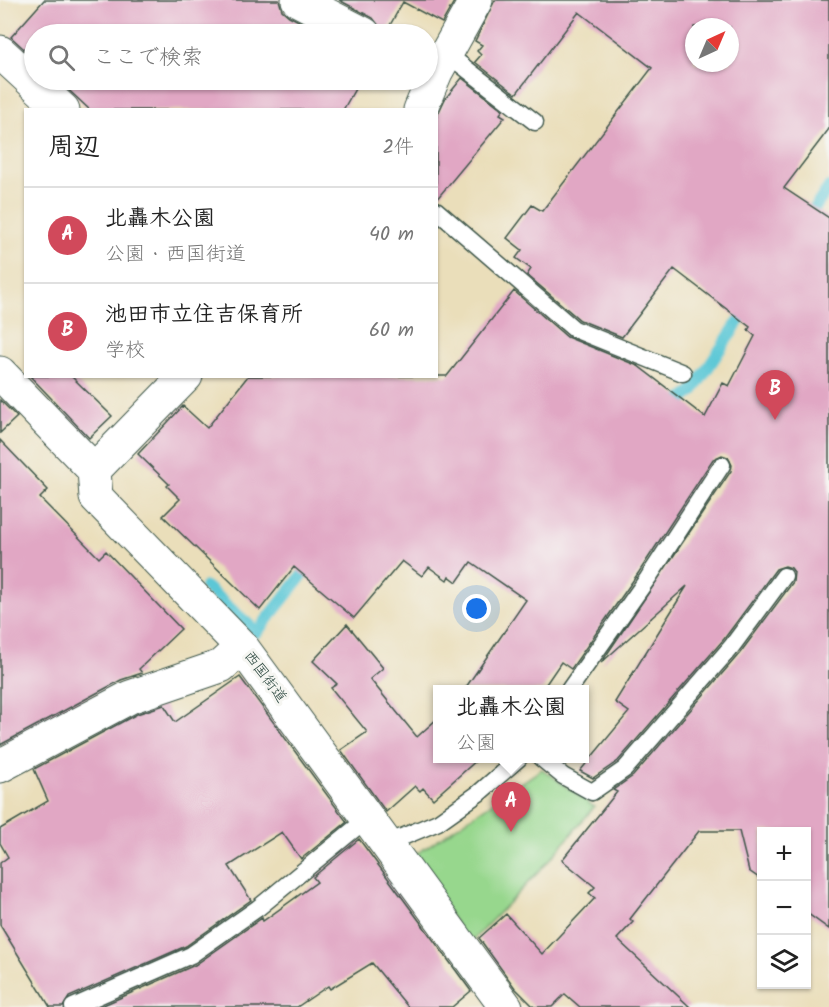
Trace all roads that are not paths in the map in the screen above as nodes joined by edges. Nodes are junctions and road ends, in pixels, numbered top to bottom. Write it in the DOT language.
graph roads {
  1 [pos="298,0"];
  2 [pos="476,0"];
  3 [pos="345,24"];
  4 [pos="0,52"];
  5 [pos="438,62"];
  6 [pos="438,65"];
  7 [pos="24,74"];
  8 [pos="41,90"];
  9 [pos="427,90"];
  10 [pos="61,108"];
  11 [pos="421,108"];
  12 [pos="536,122"];
  13 [pos="438,212"];
  14 [pos="0,373"];
  15 [pos="683,373"];
  16 [pos="184,378"];
  17 [pos="722,465"];
  18 [pos="94,470"];
  19 [pos="784,576"];
  20 [pos="242,646"];
  21 [pos="573,685"];
  22 [pos="514,763"];
  23 [pos="546,763"];
  24 [pos="0,766"];
  25 [pos="369,817"];
  26 [pos="388,843"];
  27 [pos="73,1007"];
  28 [pos="506,1007"];
  1 -- 3 [label="street"];
  2 -- 5 [label="street"];
  4 -- 7 [label="street"];
  6 -- 12 [label="lane"];
  8 -- 10 [label="street"];
  9 -- 11 [label="street"];
  13 -- 15 [label="lane"];
  14 -- 18 [label="street"];
  16 -- 18 [label="street"];
  17 -- 21 [label="lane"];
  18 -- 20 [label="street, 西国街道"];
  19 -- 23 [label="lane"];
  20 -- 24 [label="street"];
  20 -- 25 [label="street, 西国街道"];
  22 -- 26 [label="lane"];
  25 -- 26 [label="street, 西国街道"];
  25 -- 27 [label="lane"];
  26 -- 28 [label="street, 西国街道"];
}
